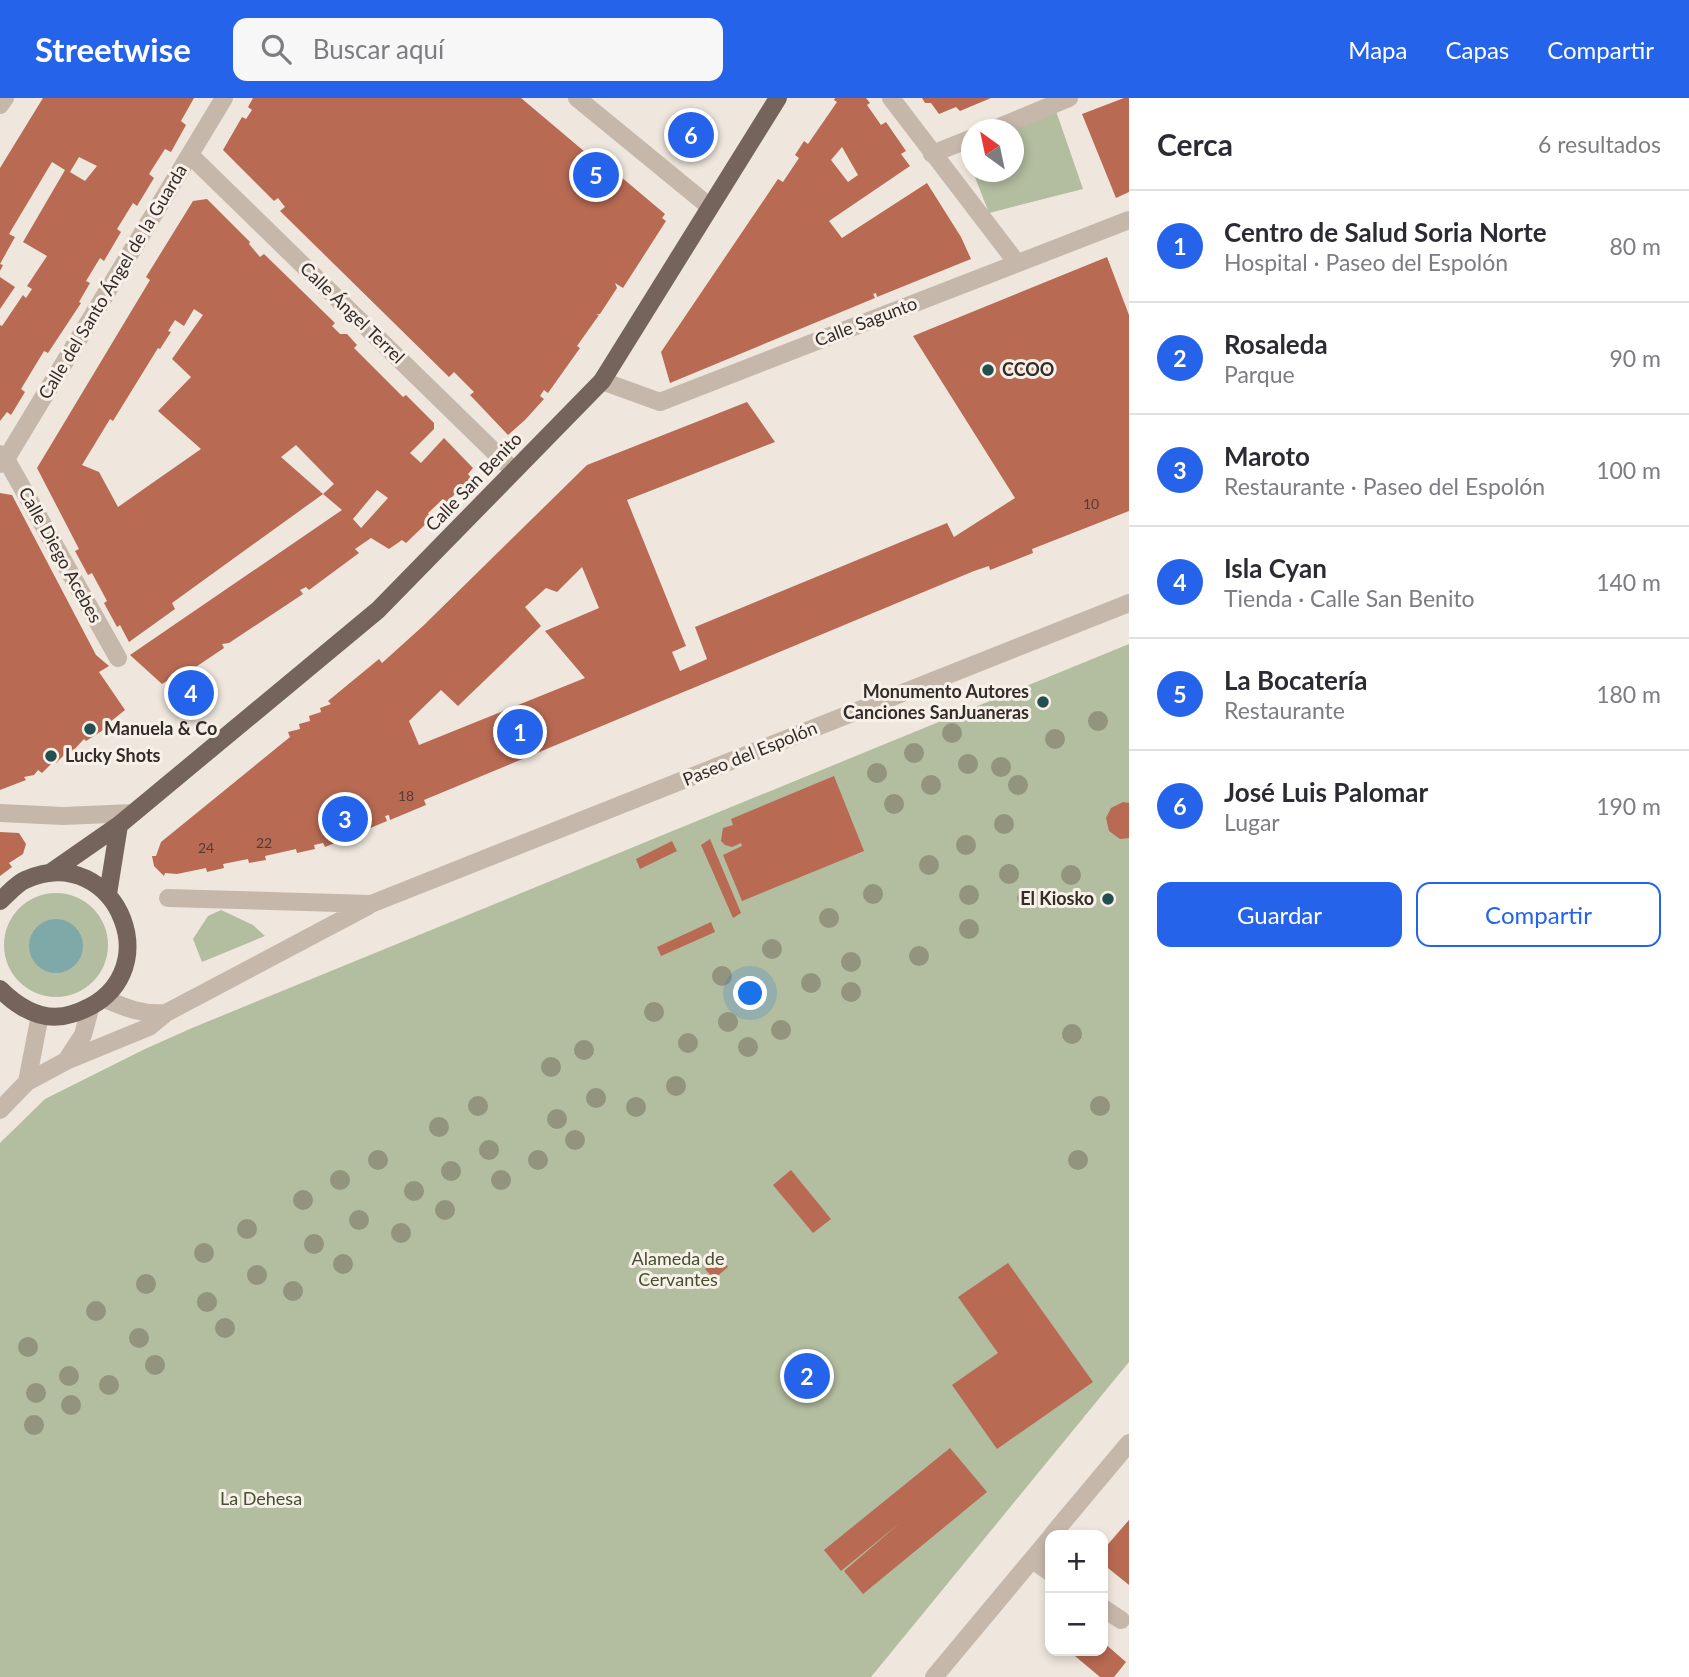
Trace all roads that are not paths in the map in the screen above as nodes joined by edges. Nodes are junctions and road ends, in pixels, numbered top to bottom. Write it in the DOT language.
graph roads {
  1 [pos="5,98"];
  2 [pos="223,98"];
  3 [pos="577,98"];
  4 [pos="778,98"];
  5 [pos="891,98"];
  6 [pos="1069,98"];
  7 [pos="0,105"];
  8 [pos="1018,119"];
  9 [pos="961,142"];
  10 [pos="932,154"];
  11 [pos="190,155"];
  12 [pos="710,207"];
  13 [pos="1129,219"];
  14 [pos="1017,262"];
  15 [pos="602,382"];
  16 [pos="2,459"];
  17 [pos="514,471"];
  18 [pos="1129,603"];
  19 [pos="118,658"];
  20 [pos="0,813"];
  21 [pos="126,819"];
  22 [pos="50,873"];
  23 [pos="108,894"];
  24 [pos="169,898"];
  25 [pos="0,901"];
  26 [pos="372,904"];
  27 [pos="0,989"];
  28 [pos="105,999"];
  29 [pos="90,1009"];
  30 [pos="166,1013"];
  31 [pos="40,1015"];
  32 [pos="66,1060"];
  33 [pos="27,1082"];
  34 [pos="0,1110"];
  35 [pos="1129,1444"];
  36 [pos="1057,1530"];
  37 [pos="1045,1544"];
  38 [pos="1032,1560"];
  39 [pos="1045,1569"];
  40 [pos="1108,1611"];
  41 [pos="1121,1620"];
  42 [pos="934,1677"];
  1 -- 7 [label="street"];
  2 -- 11 [label="street, Calle del Santo Ángel de la Guarda"];
  3 -- 12 [label="street"];
  4 -- 12 [label="main road, Calle San Benito"];
  5 -- 10 [label="street"];
  6 -- 8 [label="street"];
  9 -- 10 [label="street"];
  10 -- 14 [label="street"];
  11 -- 16 [label="street, Calle del Santo Ángel de la Guarda"];
  11 -- 17 [label="street, Calle Ángel Terrel"];
  12 -- 15 [label="main road, Calle San Benito"];
  13 -- 14 [label="street, Calle Sagunto"];
  14 -- 15 [label="street, Calle Sagunto"];
  15 -- 17 [label="main road, Calle San Benito"];
  16 -- 19 [label="street, Calle Diego Acebes"];
  17 -- 21 [label="main road, Calle San Benito"];
  18 -- 26 [label="street, Paseo del Espolón"];
  20 -- 21 [label="street"];
  21 -- 22 [label="main road, Calle San Benito"];
  21 -- 23 [label="main road"];
  22 -- 23 [label="main road"];
  22 -- 25 [label="main road, Calle San Benito"];
  23 -- 28 [label="main road"];
  24 -- 26 [label="street, Paseo del Espolón"];
  26 -- 30 [label="street, Paseo del Espolón"];
  27 -- 31 [label="main road"];
  28 -- 29 [label="main road"];
  28 -- 30 [label="street"];
  29 -- 31 [label="main road"];
  29 -- 32 [label="street"];
  30 -- 32 [label="street, Paseo del Espolón"];
  31 -- 33 [label="street"];
  32 -- 33 [label="street, Paseo del Espolón"];
  33 -- 34 [label="street, Paseo del Espolón"];
  35 -- 36 [label="street"];
  37 -- 38 [label="street"];
  38 -- 39 [label="street"];
  38 -- 42 [label="street"];
  40 -- 41 [label="street"];
}
